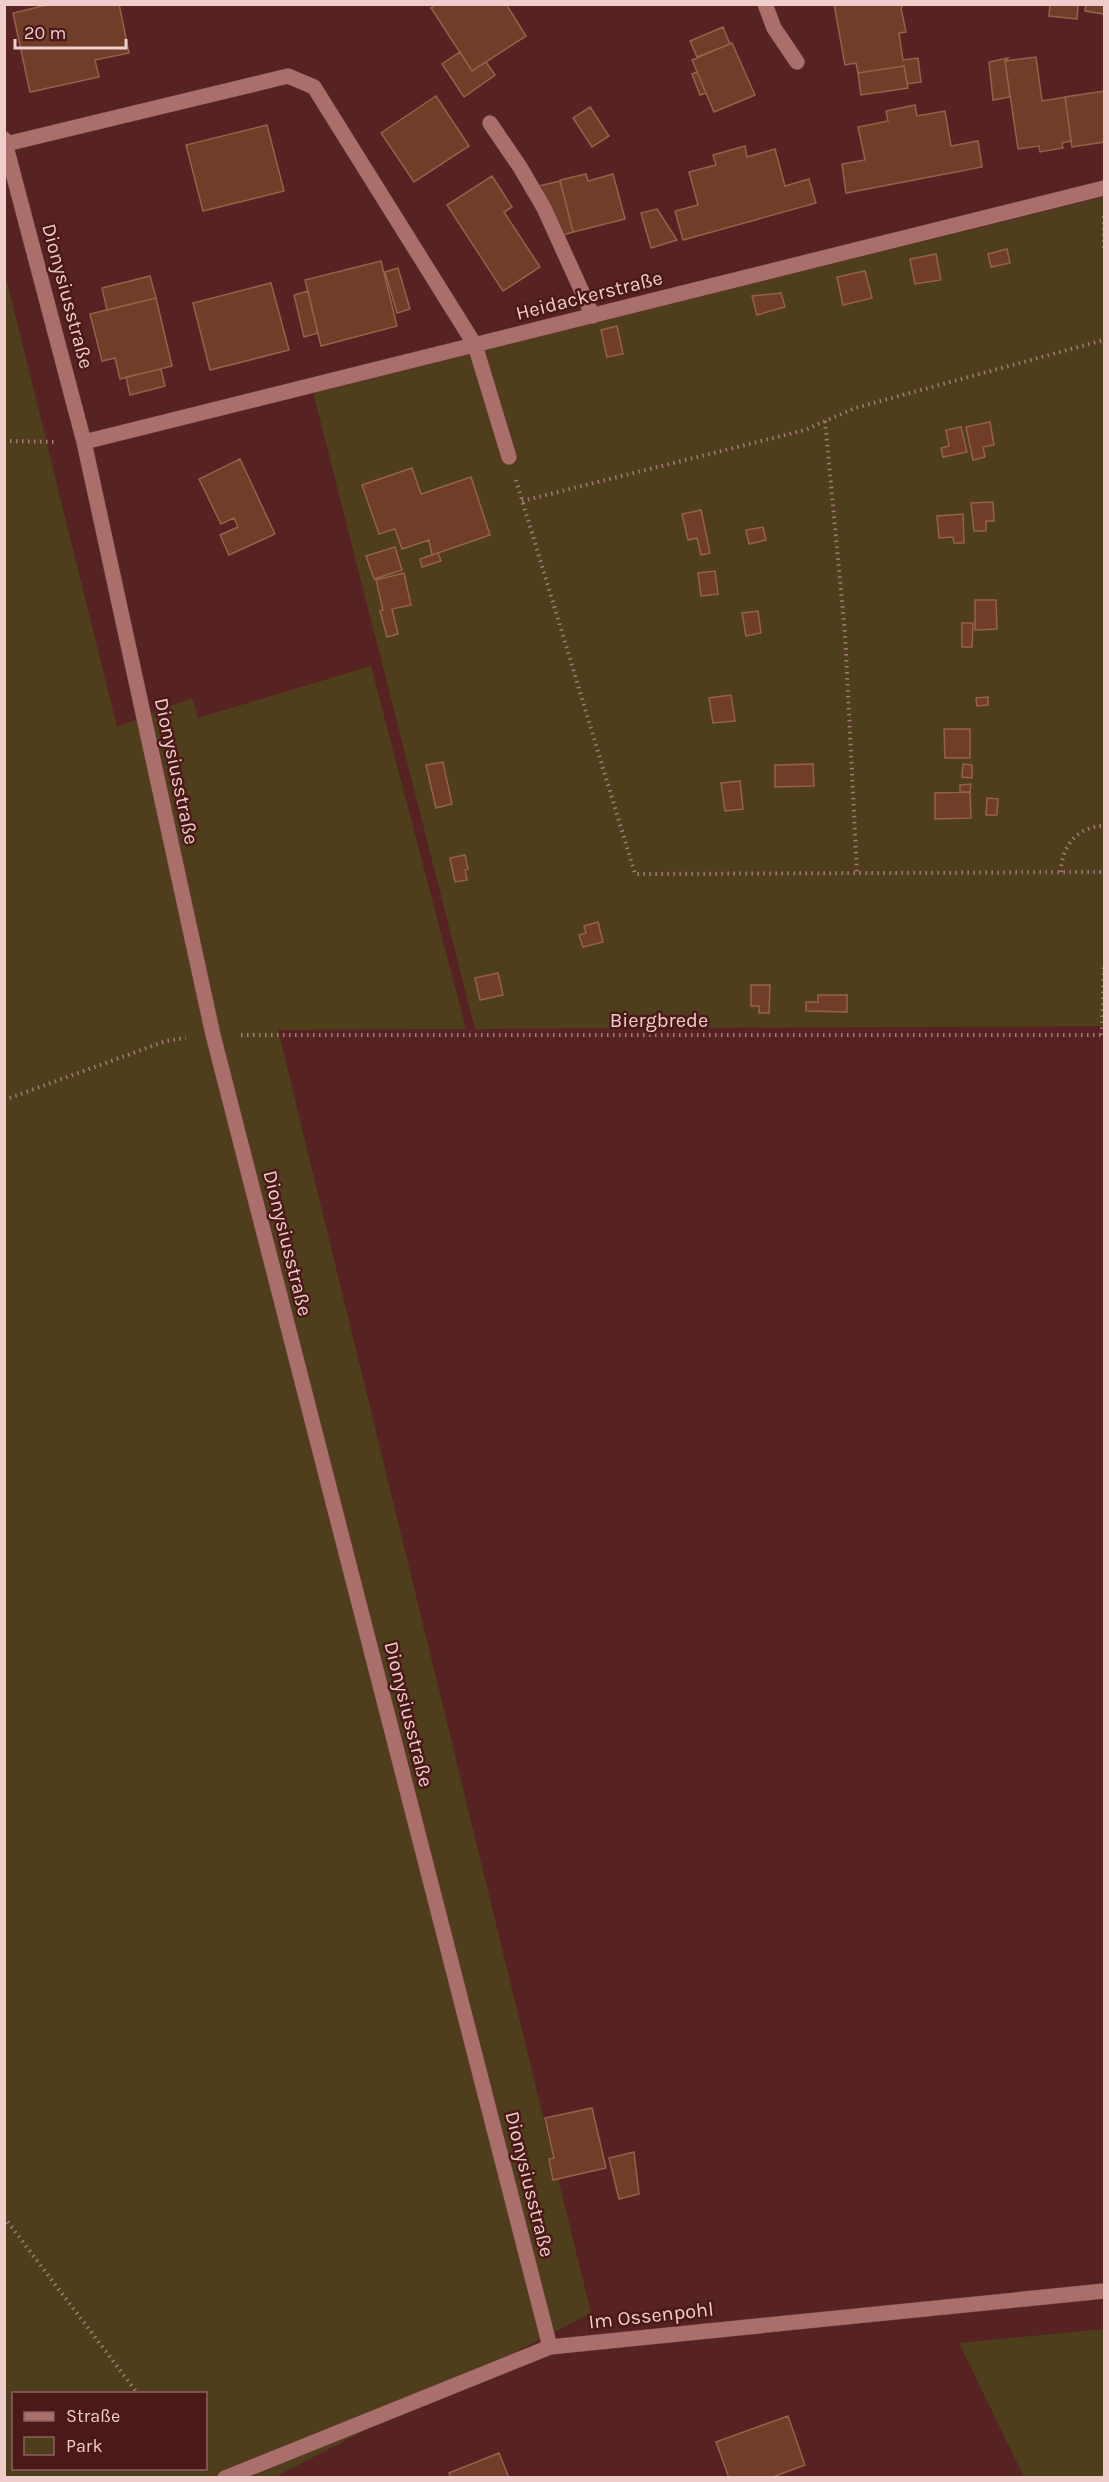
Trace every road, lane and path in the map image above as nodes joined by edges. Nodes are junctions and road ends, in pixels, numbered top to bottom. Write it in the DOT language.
graph roads {
  1 [pos="765,4"];
  2 [pos="797,62"];
  3 [pos="490,123"];
  4 [pos="5,141"];
  5 [pos="1104,188"];
  6 [pos="593,316"];
  7 [pos="1104,340"];
  8 [pos="475,345"];
  9 [pos="825,421"];
  10 [pos="4,441"];
  11 [pos="84,442"];
  12 [pos="509,457"];
  13 [pos="522,501"];
  14 [pos="1104,826"];
  15 [pos="1061,872"];
  16 [pos="1104,872"];
  17 [pos="857,873"];
  18 [pos="1104,963"];
  19 [pos="213,1035"];
  20 [pos="1103,1035"];
  21 [pos="4,1100"];
  22 [pos="4,2217"];
  23 [pos="1104,2291"];
  24 [pos="550,2347"];
  25 [pos="136,2392"];
  26 [pos="225,2478"];
  1 -- 2 [label="street"];
  3 -- 6 [label="street"];
  4 -- 8 [label="street, Dionysiusstraße"];
  4 -- 11 [label="street, Dionysiusstraße"];
  5 -- 6 [label="street, Heidackerstraße"];
  6 -- 8 [label="street, Heidackerstraße"];
  7 -- 9 [label="path"];
  8 -- 11 [label="street, Heidackerstraße"];
  8 -- 12 [label="street, Dionysiusstraße"];
  9 -- 13 [label="path"];
  9 -- 17 [label="path"];
  10 -- 11 [label="path"];
  11 -- 19 [label="street, Dionysiusstraße"];
  12 -- 13 [label="path"];
  13 -- 17 [label="path"];
  14 -- 15 [label="path"];
  15 -- 16 [label="path"];
  15 -- 17 [label="path"];
  18 -- 20 [label="path"];
  19 -- 20 [label="path, Biergbrede"];
  19 -- 21 [label="path, Biergbrede"];
  19 -- 24 [label="street, Dionysiusstraße"];
  22 -- 25 [label="path"];
  23 -- 24 [label="street, Im Ossenpohl"];
  24 -- 26 [label="street, Im Ossenpohl"];
}
